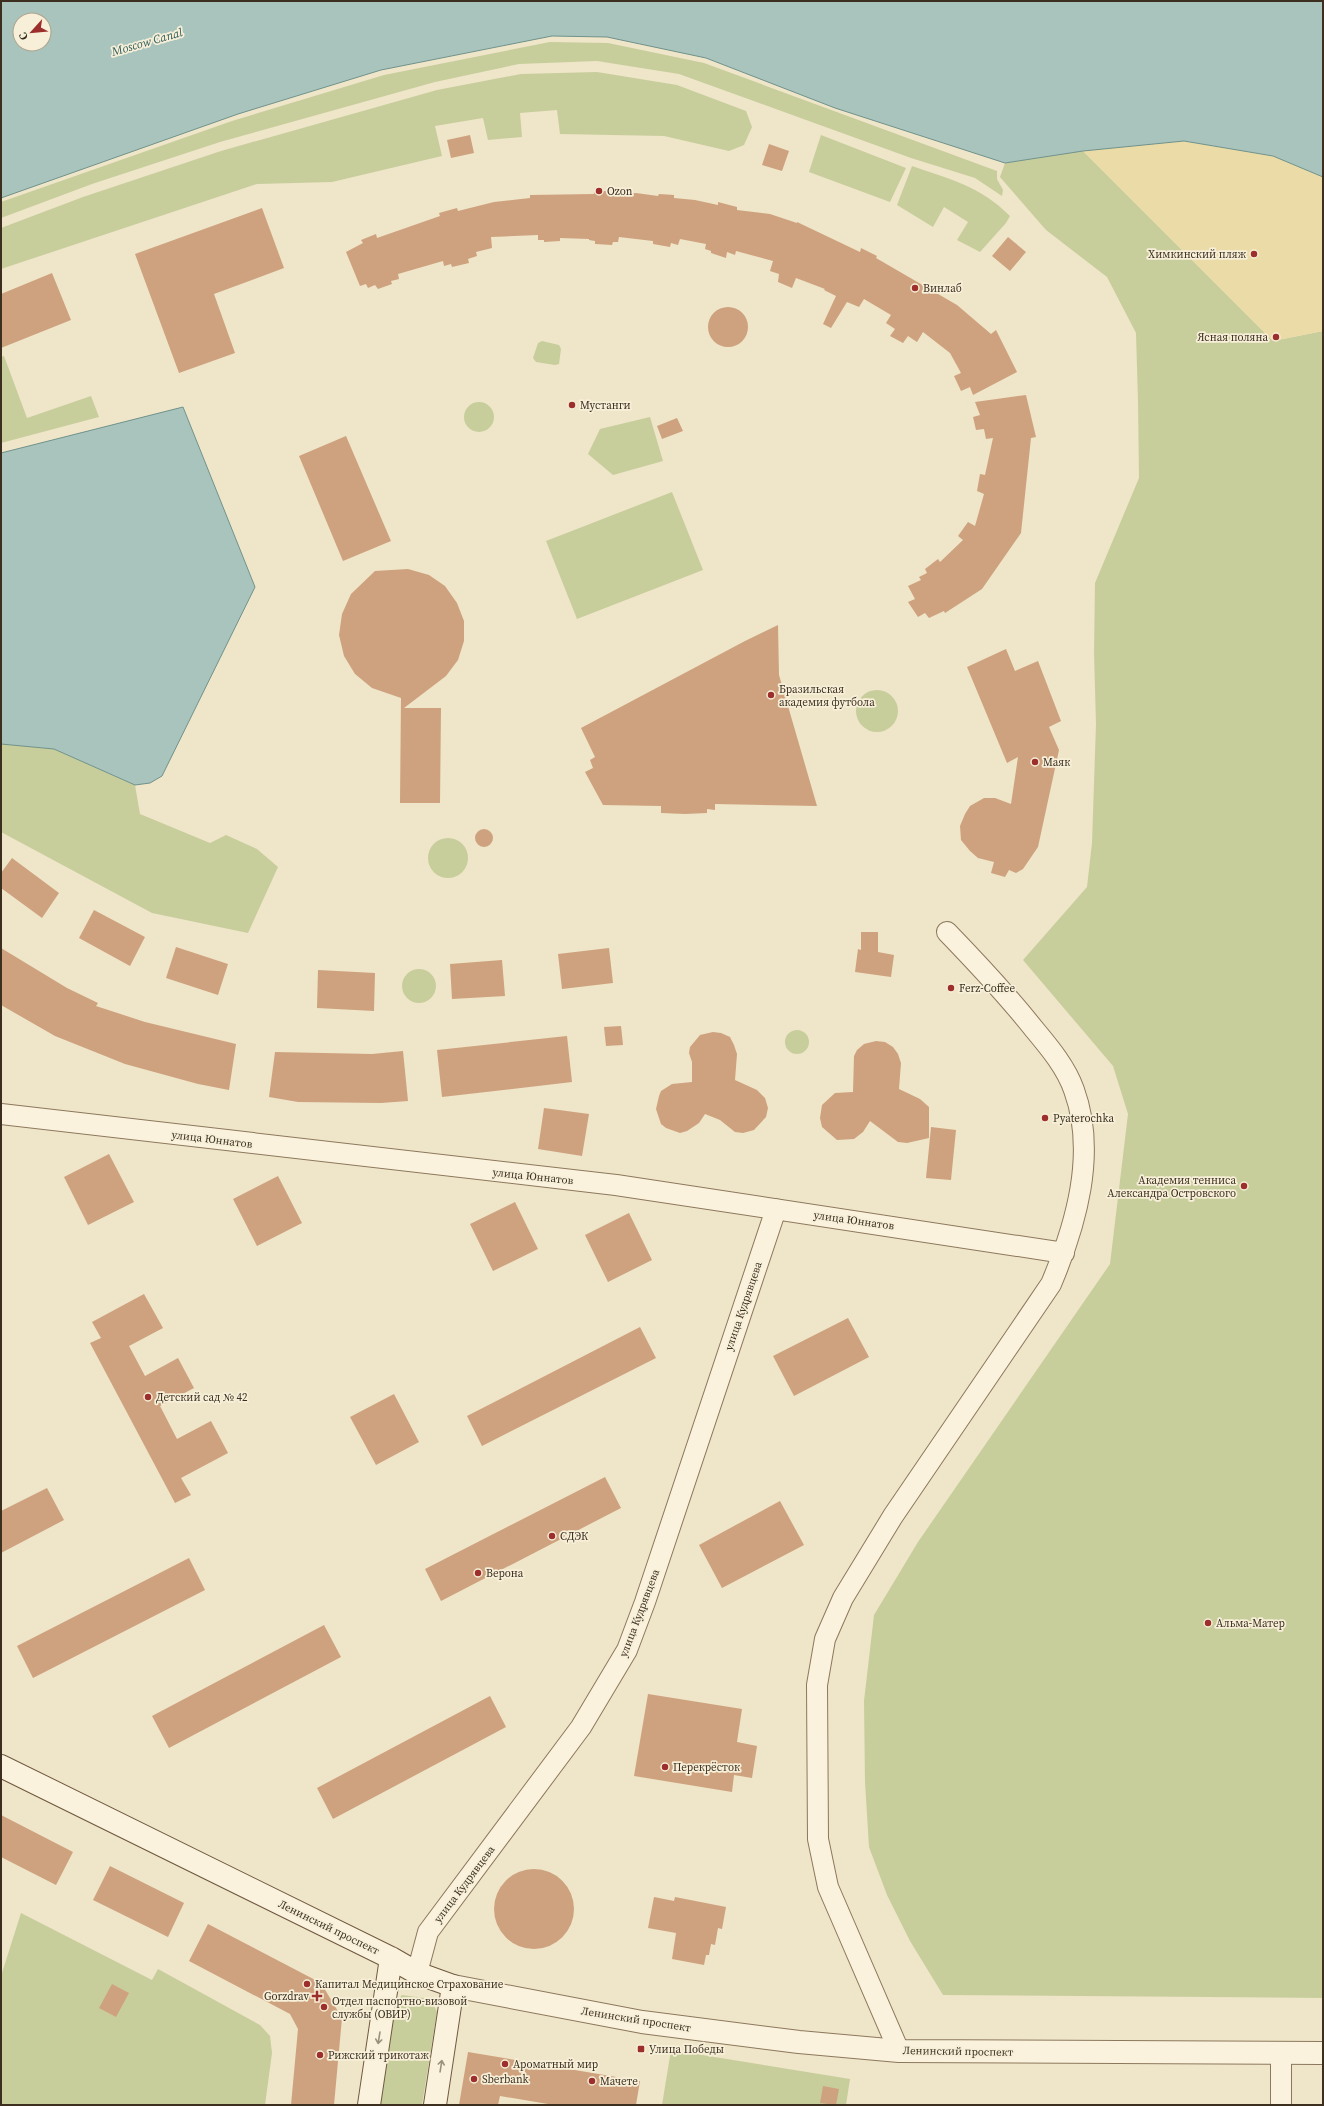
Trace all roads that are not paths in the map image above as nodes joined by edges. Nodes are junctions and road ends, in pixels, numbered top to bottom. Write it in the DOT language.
graph roads {
  1 [pos="947,932"];
  2 [pos="1,1114"];
  3 [pos="776,1209"];
  4 [pos="1064,1253"];
  5 [pos="1,1766"];
  6 [pos="391,1958"];
  7 [pos="417,1973"];
  8 [pos="453,1986"];
  9 [pos="899,2051"];
  10 [pos="1281,2053"];
  11 [pos="1323,2053"];
  12 [pos="368,2105"];
  13 [pos="435,2105"];
  14 [pos="1281,2105"];
  1 -- 4 [label="street"];
  2 -- 3 [label="street, улица Юннатов"];
  3 -- 4 [label="street, улица Юннатов"];
  3 -- 7 [label="street, улица Кудрявцева"];
  4 -- 9 [label="street"];
  5 -- 6 [label="street, Ленинский проспект"];
  6 -- 7 [label="street, Ленинский проспект"];
  6 -- 12 [label="street, one-way"];
  7 -- 8 [label="street, Ленинский проспект"];
  8 -- 9 [label="street, Ленинский проспект"];
  13 -- 8 [label="street, one-way"];
  9 -- 10 [label="street, Ленинский проспект"];
  10 -- 11 [label="street, Ленинский проспект"];
  10 -- 14 [label="street"];
}
